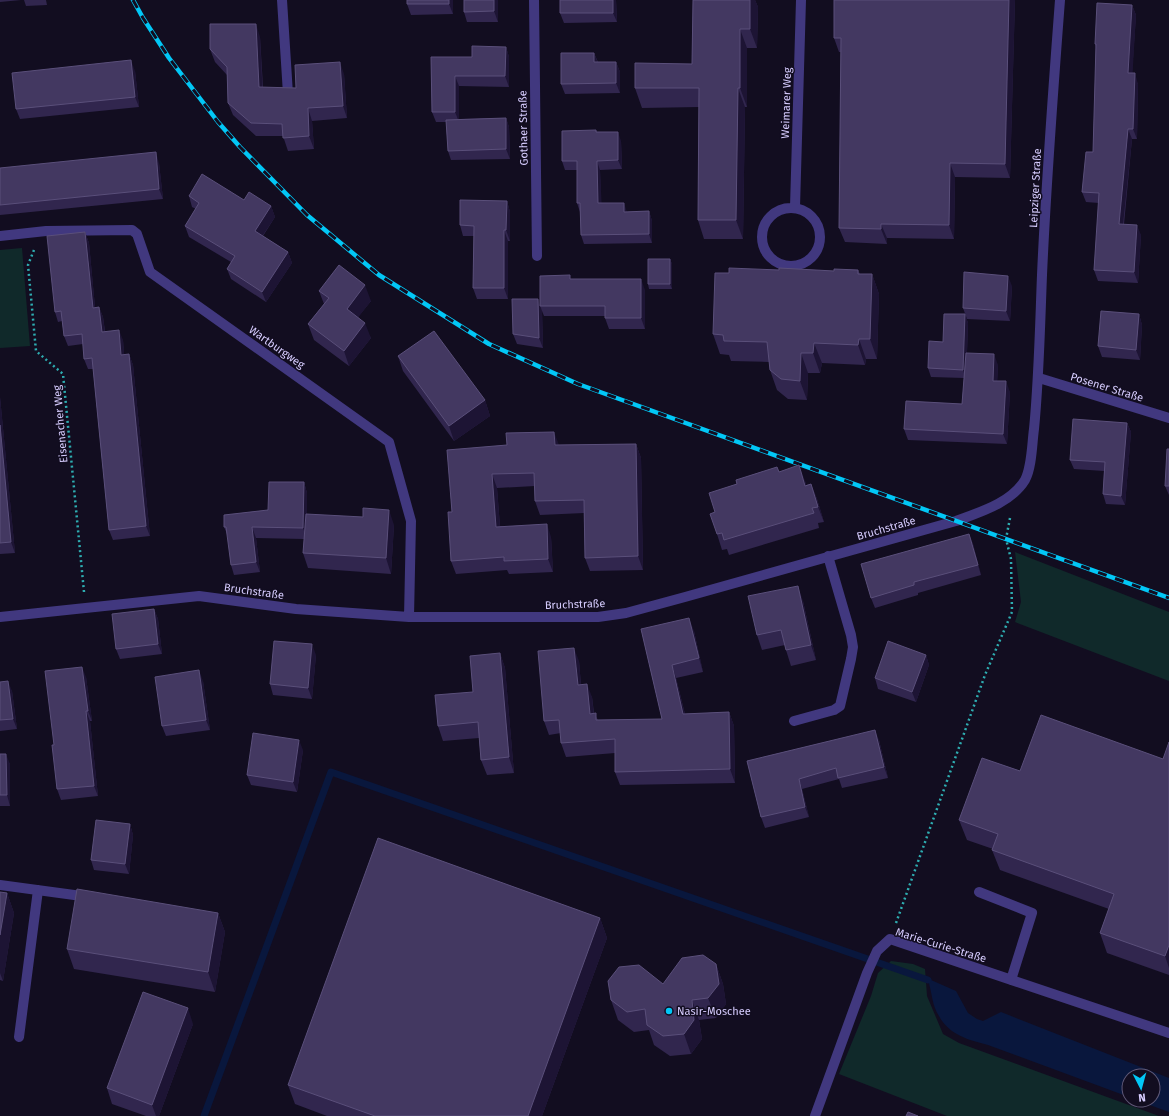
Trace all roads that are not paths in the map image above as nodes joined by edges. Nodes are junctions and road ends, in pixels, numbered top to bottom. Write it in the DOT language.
graph roads {
  1 [pos="282,0"];
  2 [pos="534,0"];
  3 [pos="801,0"];
  4 [pos="1060,0"];
  5 [pos="288,94"];
  6 [pos="795,207"];
  7 [pos="0,236"];
  8 [pos="536,256"];
  9 [pos="1038,378"];
  10 [pos="1169,418"];
  11 [pos="828,556"];
  12 [pos="0,617"];
  13 [pos="409,617"];
  14 [pos="794,721"];
  15 [pos="0,885"];
  16 [pos="38,890"];
  17 [pos="979,892"];
  18 [pos="97,898"];
  19 [pos="1011,980"];
  20 [pos="1169,1033"];
  21 [pos="19,1037"];
  22 [pos="815,1116"];
  1 -- 5 [label="street"];
  2 -- 8 [label="street, Gothaer Straße"];
  3 -- 6 [label="street, Weimarer Weg"];
  4 -- 9 [label="street, Leipziger Straße"];
  6 -- 6 [label="street"];
  7 -- 13 [label="street, Wartburgweg"];
  9 -- 10 [label="street, Posener Straße"];
  9 -- 11 [label="street, Bruchstraße"];
  11 -- 13 [label="street, Bruchstraße"];
  11 -- 14 [label="street"];
  12 -- 13 [label="street, Bruchstraße"];
  15 -- 16 [label="street"];
  16 -- 18 [label="street"];
  16 -- 21 [label="street"];
  17 -- 19 [label="street"];
  19 -- 20 [label="street, Marie-Curie-Straße"];
  19 -- 22 [label="street, Marie-Curie-Straße"];
}
